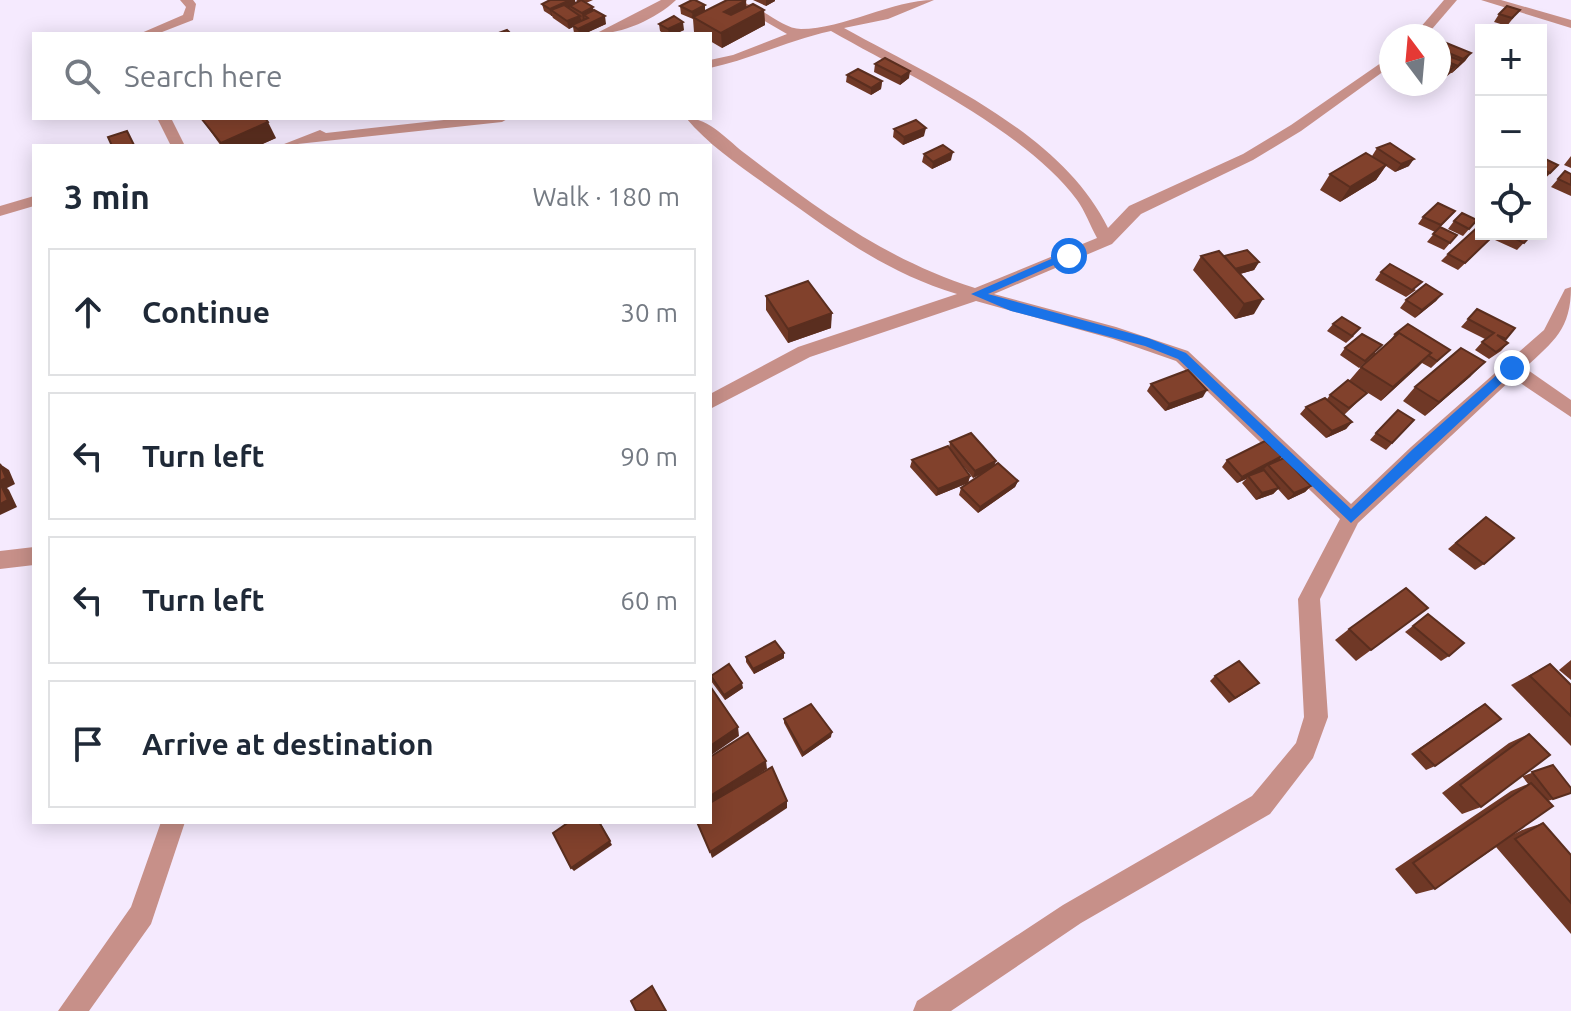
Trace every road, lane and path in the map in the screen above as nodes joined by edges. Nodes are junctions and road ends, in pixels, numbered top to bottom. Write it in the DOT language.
graph roads {
  1 [pos="186,0"];
  2 [pos="670,0"];
  3 [pos="734,0"];
  4 [pos="928,0"];
  5 [pos="1451,0"];
  6 [pos="1487,0"];
  7 [pos="1430,24"];
  8 [pos="1571,24"];
  9 [pos="835,28"];
  10 [pos="150,32"];
  11 [pos="606,32"];
  12 [pos="797,34"];
  13 [pos="712,64"];
  14 [pos="1379,69"];
  15 [pos="165,120"];
  16 [pos="361,120"];
  17 [pos="483,120"];
  18 [pos="695,120"];
  19 [pos="307,139"];
  20 [pos="177,144"];
  21 [pos="292,144"];
  22 [pos="32,202"];
  23 [pos="0,211"];
  24 [pos="1106,240"];
  25 [pos="1571,293"];
  26 [pos="977,294"];
  27 [pos="1512,368"];
  28 [pos="712,401"];
  29 [pos="1571,410"];
  30 [pos="1351,517"];
  31 [pos="32,556"];
  32 [pos="0,560"];
  33 [pos="172,824"];
  34 [pos="72,1011"];
  35 [pos="927,1011"];
  1 -- 10 [label="street"];
  2 -- 11 [label="street"];
  3 -- 12 [label="street"];
  4 -- 9 [label="street"];
  5 -- 7 [label="street"];
  6 -- 8 [label="street"];
  9 -- 12 [label="street"];
  9 -- 24 [label="street"];
  12 -- 13 [label="street"];
  14 -- 24 [label="street"];
  15 -- 20 [label="street"];
  16 -- 19 [label="street"];
  17 -- 19 [label="street"];
  18 -- 26 [label="street"];
  19 -- 21 [label="street"];
  22 -- 23 [label="street"];
  24 -- 26 [label="street"];
  25 -- 27 [label="street"];
  26 -- 28 [label="street"];
  26 -- 30 [label="street"];
  27 -- 29 [label="street"];
  27 -- 30 [label="street"];
  30 -- 35 [label="street"];
  31 -- 32 [label="street"];
  33 -- 34 [label="street"];
}
